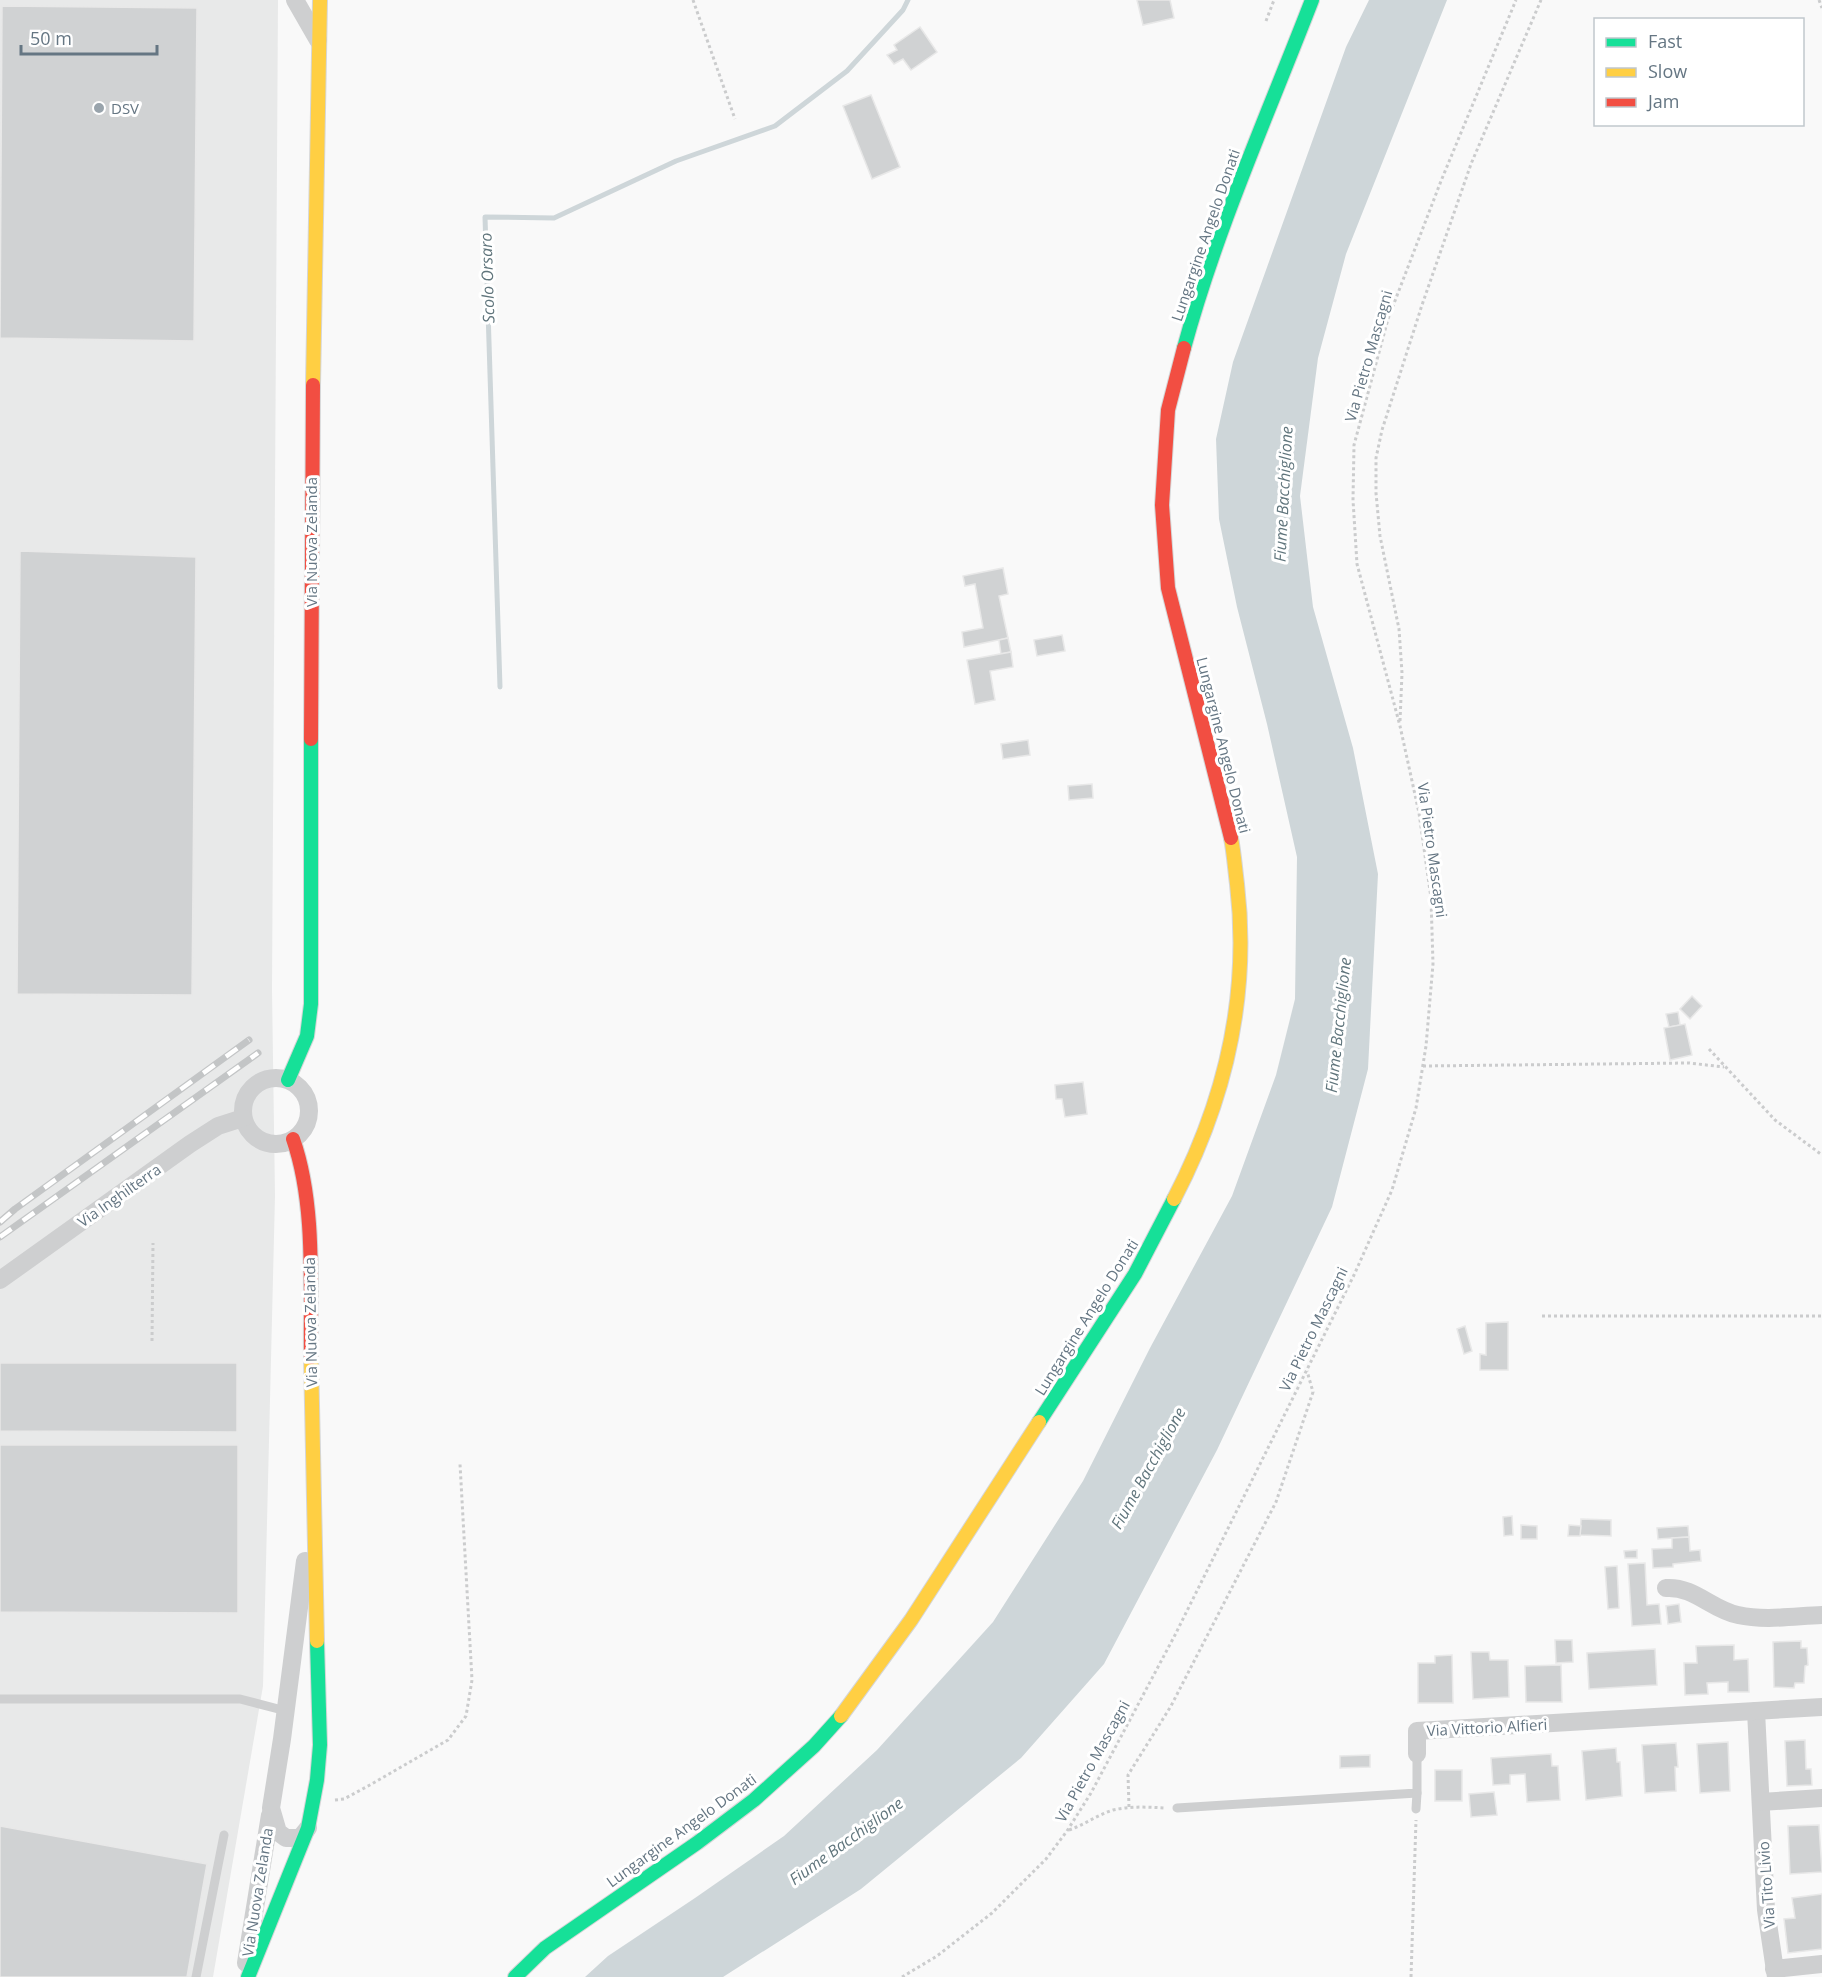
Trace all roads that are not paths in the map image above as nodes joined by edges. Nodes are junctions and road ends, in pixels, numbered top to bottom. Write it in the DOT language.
graph roads {
  1 [pos="295,0"];
  2 [pos="320,0"];
  3 [pos="1312,0"];
  4 [pos="319,40"];
  5 [pos="288,1080"];
  6 [pos="243,1118"];
  7 [pos="293,1140"];
  8 [pos="0,1280"];
  9 [pos="313,1505"];
  10 [pos="1666,1588"];
  11 [pos="1822,1615"];
  12 [pos="0,1699"];
  13 [pos="1822,1707"];
  14 [pos="286,1711"];
  15 [pos="1756,1711"];
  16 [pos="1417,1754"];
  17 [pos="1417,1793"];
  18 [pos="1822,1798"];
  19 [pos="1761,1802"];
  20 [pos="271,1808"];
  21 [pos="1177,1808"];
  22 [pos="1416,1809"];
  23 [pos="308,1828"];
  24 [pos="224,1835"];
  25 [pos="1822,1964"];
  26 [pos="1775,1973"];
  27 [pos="196,1977"];
  28 [pos="246,1977"];
  29 [pos="515,1977"];
  1 -- 4 [label="street"];
  2 -- 4 [label="street, Via Nuova Zelanda"];
  3 -- 29 [label="street, Lungargine Angelo Donati"];
  4 -- 5 [label="street, Via Nuova Zelanda"];
  5 -- 6 [label="street"];
  5 -- 7 [label="street"];
  6 -- 7 [label="street"];
  6 -- 8 [label="street, Via Inghilterra"];
  7 -- 9 [label="street, Via Nuova Zelanda"];
  9 -- 14 [label="street, Via Nuova Zelanda"];
  9 -- 23 [label="street, Via Nuova Zelanda"];
  10 -- 11 [label="street"];
  12 -- 14 [label="lane"];
  13 -- 15 [label="street, Via Vittorio Alfieri"];
  14 -- 20 [label="street, Via Nuova Zelanda"];
  15 -- 16 [label="street, Via Vittorio Alfieri"];
  15 -- 19 [label="street, Via Tito Livio"];
  16 -- 17 [label="lane, Via Vittorio Alfieri"];
  17 -- 21 [label="lane"];
  17 -- 22 [label="lane, Via Vittorio Alfieri"];
  18 -- 19 [label="street"];
  19 -- 26 [label="street, Via Tito Livio"];
  20 -- 23 [label="street, Via Nuova Zelanda"];
  20 -- 28 [label="street, Via Nuova Zelanda"];
  23 -- 28 [label="street, Via Nuova Zelanda"];
  24 -- 27 [label="lane"];
  25 -- 26 [label="street, Via Tito Livio"];
}
